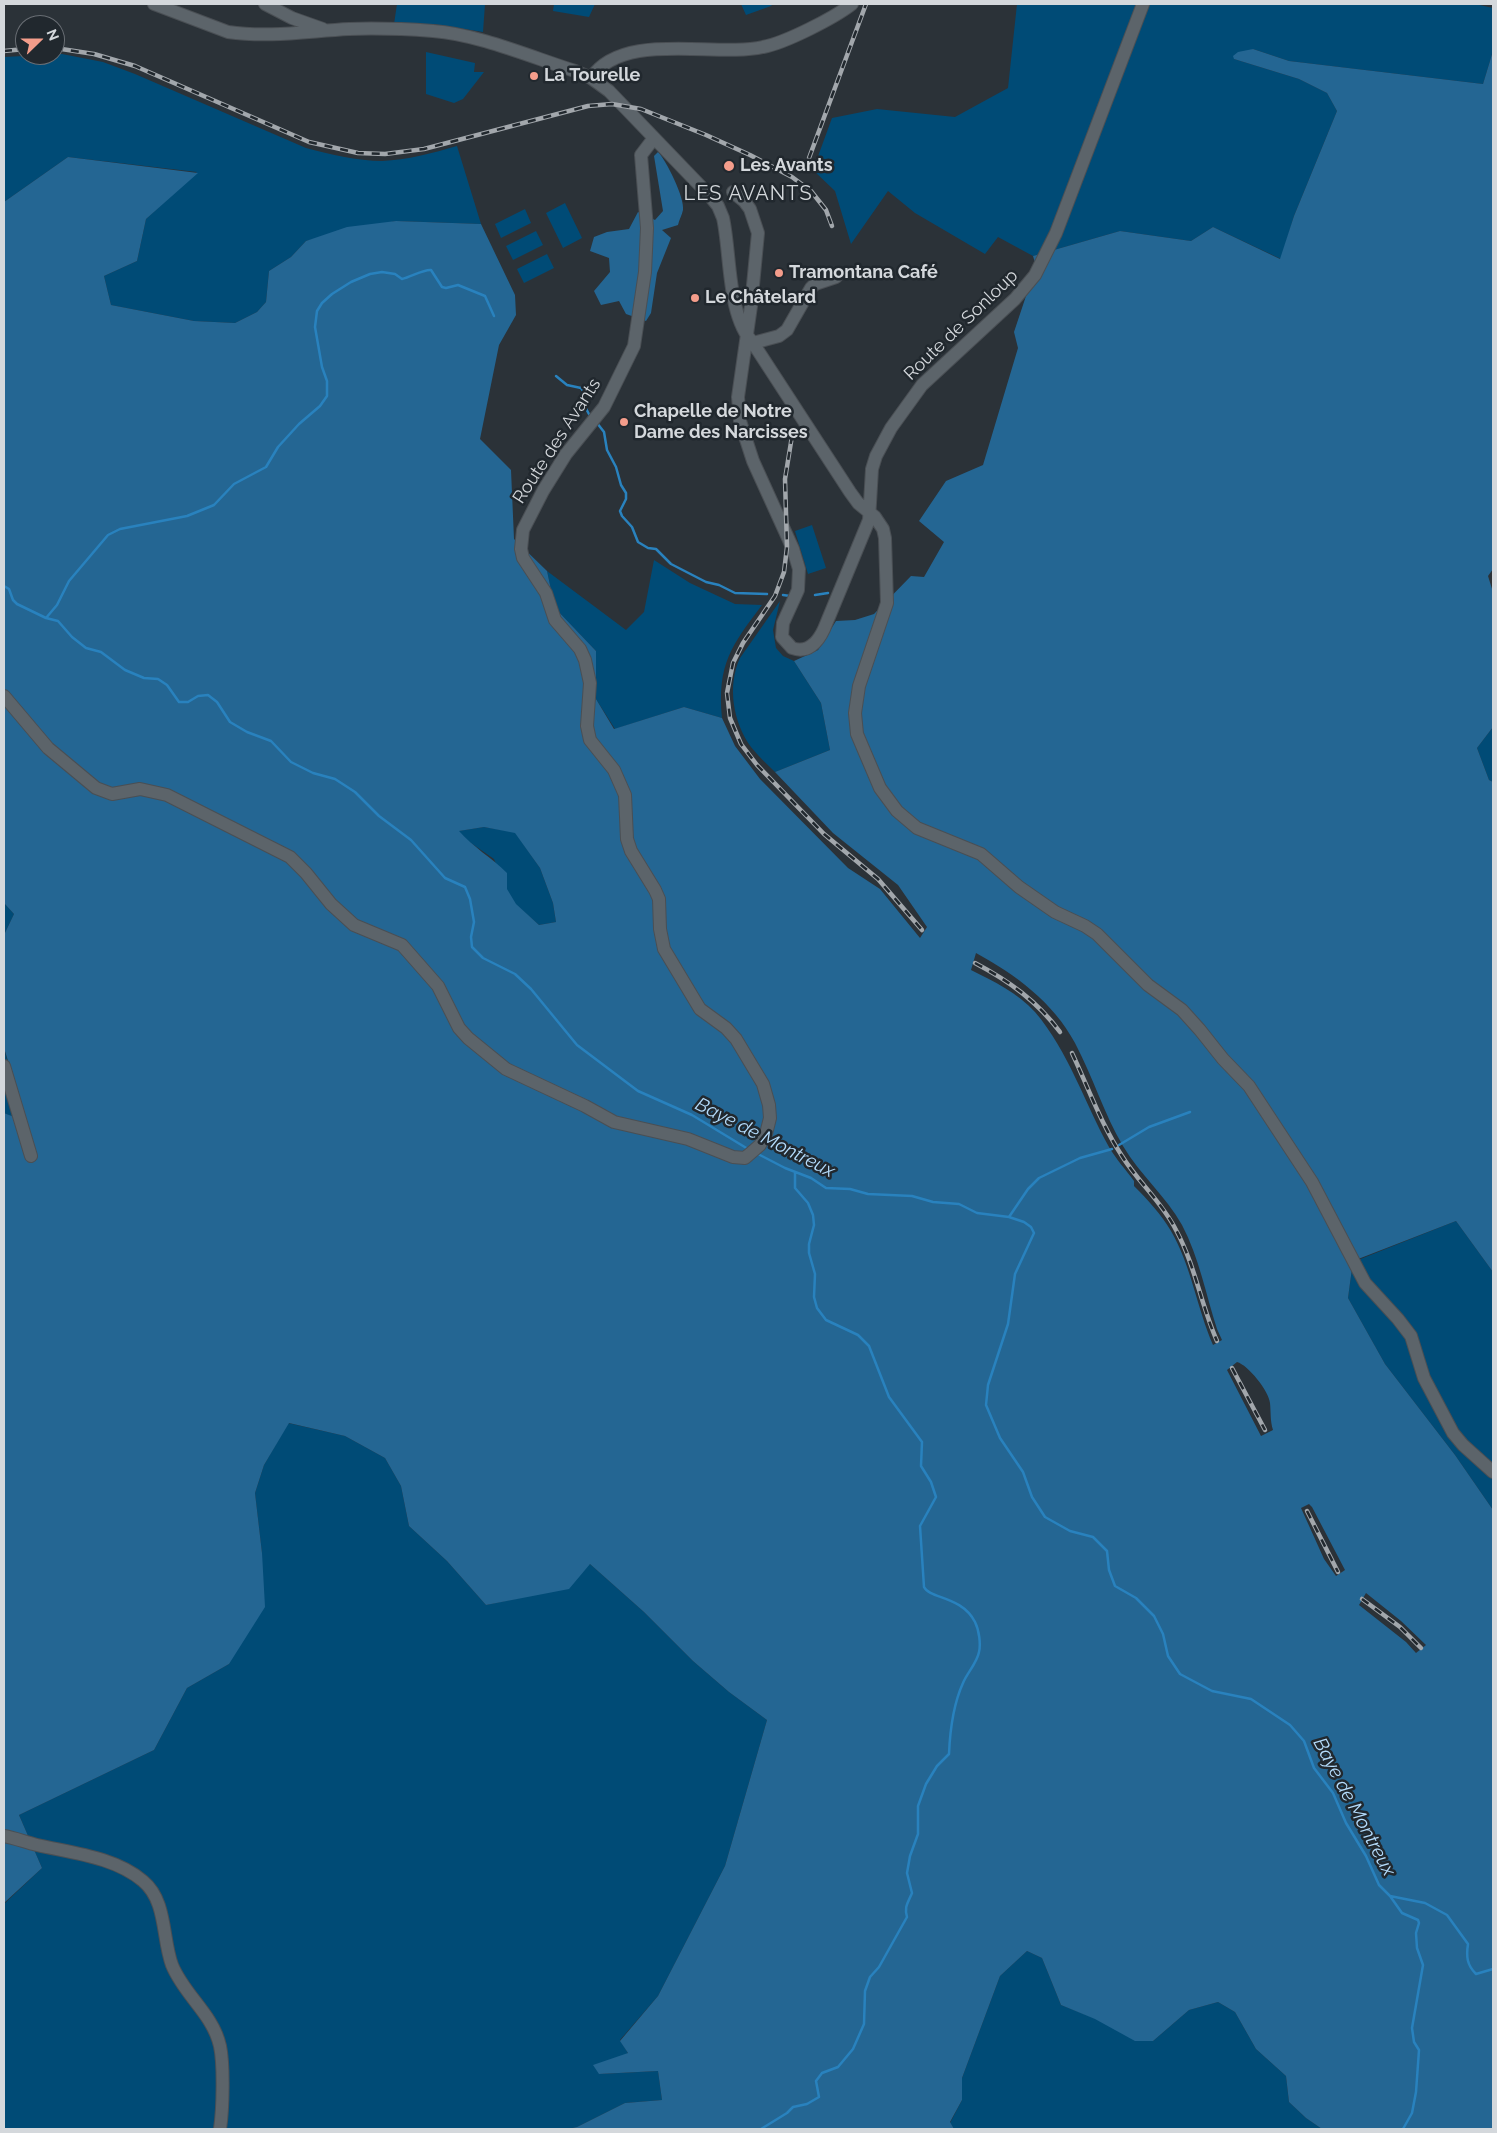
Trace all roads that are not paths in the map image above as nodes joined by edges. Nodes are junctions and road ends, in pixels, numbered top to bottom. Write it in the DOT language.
graph roads {
  1 [pos="154,4"];
  2 [pos="265,4"];
  3 [pos="852,4"];
  4 [pos="1143,4"];
  5 [pos="324,31"];
  6 [pos="591,78"];
  7 [pos="654,138"];
  8 [pos="732,192"];
  9 [pos="836,277"];
  10 [pos="750,339"];
  11 [pos="870,512"];
  12 [pos="4,696"];
  13 [pos="4,1066"];
  14 [pos="31,1156"];
  15 [pos="1493,1472"];
  16 [pos="4,1836"];
  17 [pos="220,2129"];
  1 -- 5 [label="street"];
  2 -- 5 [label="street"];
  3 -- 6 [label="street"];
  4 -- 11 [label="street, Route de Sonloup"];
  5 -- 6 [label="street"];
  6 -- 7 [label="street"];
  7 -- 10 [label="street"];
  7 -- 12 [label="street, Route des Avants"];
  8 -- 10 [label="street"];
  9 -- 10 [label="street"];
  10 -- 11 [label="street"];
  10 -- 11 [label="street, Route de Sonloup"];
  11 -- 15 [label="street"];
  13 -- 14 [label="street"];
  16 -- 17 [label="street"];
}
